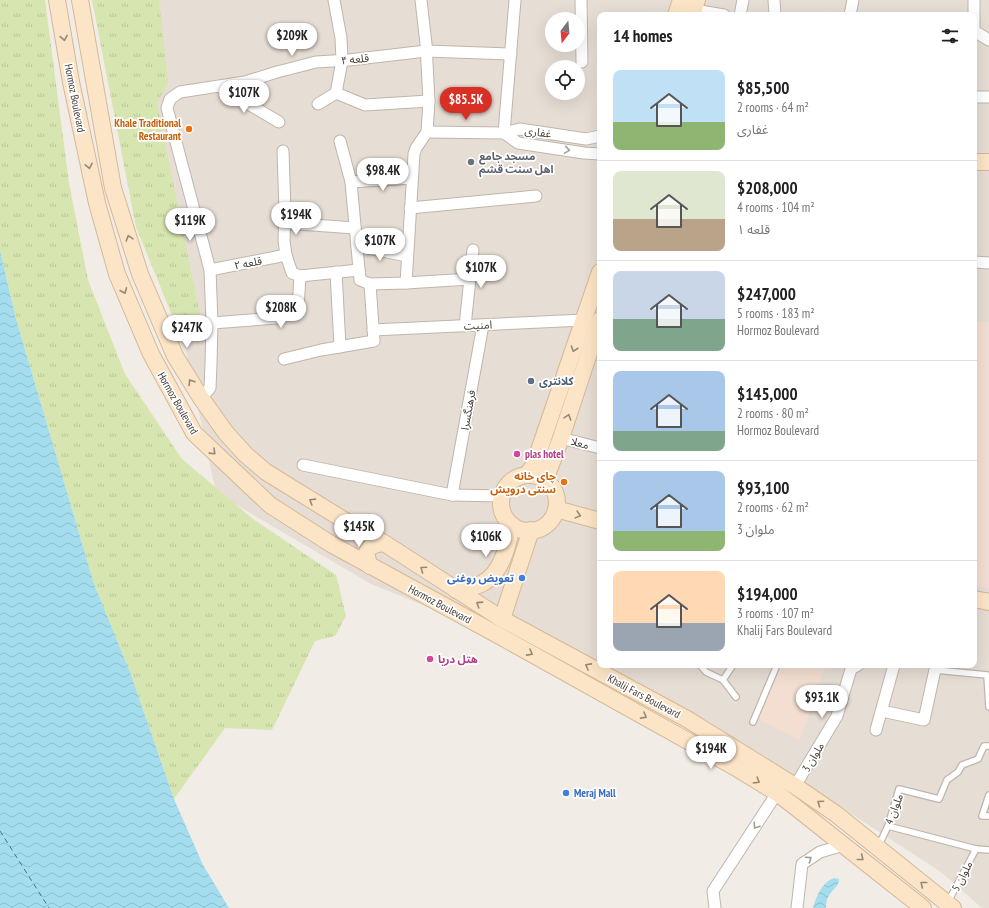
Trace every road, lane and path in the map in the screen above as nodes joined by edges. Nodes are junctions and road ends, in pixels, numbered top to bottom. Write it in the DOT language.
graph roads {
  1 [pos="57,0"];
  2 [pos="80,0"];
  3 [pos="336,0"];
  4 [pos="421,0"];
  5 [pos="515,0"];
  6 [pos="581,0"];
  7 [pos="681,0"];
  8 [pos="743,0"];
  9 [pos="774,0"];
  10 [pos="853,0"];
  11 [pos="974,0"];
  12 [pos="694,8"];
  13 [pos="677,12"];
  14 [pos="711,12"];
  15 [pos="741,12"];
  16 [pos="775,12"];
  17 [pos="851,12"];
  18 [pos="974,12"];
  19 [pos="977,33"];
  20 [pos="989,40"];
  21 [pos="426,51"];
  22 [pos="510,54"];
  23 [pos="582,60"];
  24 [pos="342,61"];
  25 [pos="220,87"];
  26 [pos="336,92"];
  27 [pos="977,97"];
  28 [pos="989,97"];
  29 [pos="429,101"];
  30 [pos="318,104"];
  31 [pos="279,122"];
  32 [pos="427,132"];
  33 [pos="504,133"];
  34 [pos="597,137"];
  35 [pos="340,141"];
  36 [pos="283,151"];
  37 [pos="597,154"];
  38 [pos="977,162"];
  39 [pos="989,162"];
  40 [pos="412,178"];
  41 [pos="351,182"];
  42 [pos="536,196"];
  43 [pos="410,208"];
  44 [pos="285,223"];
  45 [pos="355,228"];
  46 [pos="357,246"];
  47 [pos="473,250"];
  48 [pos="286,255"];
  49 [pos="407,256"];
  50 [pos="977,262"];
  51 [pos="989,263"];
  52 [pos="210,270"];
  53 [pos="359,270"];
  54 [pos="336,272"];
  55 [pos="300,276"];
  56 [pos="470,279"];
  57 [pos="597,281"];
  58 [pos="406,283"];
  59 [pos="370,284"];
  60 [pos="584,320"];
  61 [pos="212,323"];
  62 [pos="483,325"];
  63 [pos="465,326"];
  64 [pos="373,330"];
  65 [pos="597,334"];
  66 [pos="340,347"];
  67 [pos="284,359"];
  68 [pos="202,398"];
  69 [pos="561,438"];
  70 [pos="597,447"];
  71 [pos="303,465"];
  72 [pos="527,475"];
  73 [pos="545,480"];
  74 [pos="452,495"];
  75 [pos="502,496"];
  76 [pos="556,509"];
  77 [pos="597,519"];
  78 [pos="347,522"];
  79 [pos="512,525"];
  80 [pos="531,530"];
  81 [pos="384,543"];
  82 [pos="331,544"];
  83 [pos="370,566"];
  84 [pos="456,590"];
  85 [pos="977,600"];
  86 [pos="989,602"];
  87 [pos="502,619"];
  88 [pos="496,634"];
  89 [pos="703,668"];
  90 [pos="731,668"];
  91 [pos="776,668"];
  92 [pos="853,668"];
  93 [pos="893,668"];
  94 [pos="935,668"];
  95 [pos="722,680"];
  96 [pos="736,697"];
  97 [pos="989,707"];
  98 [pos="882,711"];
  99 [pos="753,722"];
  100 [pos="876,730"];
  101 [pos="989,746"];
  102 [pos="796,786"];
  103 [pos="776,793"];
  104 [pos="989,796"];
  105 [pos="989,816"];
  106 [pos="888,826"];
  107 [pos="844,845"];
  108 [pos="878,848"];
  109 [pos="976,849"];
  110 [pos="989,850"];
  111 [pos="950,906"];
  112 [pos="715,908"];
  113 [pos="797,908"];
  114 [pos="923,908"];
  1 -- 82 [label="main road, Hormoz Boulevard, one-way"];
  68 -- 2 [label="main road, Hormoz Boulevard, one-way"];
  3 -- 24 [label="street"];
  4 -- 21 [label="street"];
  5 -- 22 [label="street"];
  6 -- 23 [label="street"];
  7 -- 13 [label="main road"];
  8 -- 15 [label="street"];
  9 -- 16 [label="street"];
  10 -- 17 [label="street"];
  11 -- 18 [label="street"];
  12 -- 14 [label="street"];
  19 -- 20 [label="street"];
  21 -- 22 [label="street, قلعه ۴"];
  21 -- 24 [label="street, قلعه ۴"];
  21 -- 29 [label="street"];
  22 -- 33 [label="street"];
  24 -- 25 [label="street, قلعه ۴"];
  24 -- 26 [label="street"];
  25 -- 31 [label="street"];
  25 -- 52 [label="street, قلعه ۴"];
  26 -- 29 [label="street"];
  26 -- 30 [label="street"];
  27 -- 28 [label="street"];
  29 -- 32 [label="street"];
  32 -- 33 [label="street, غفاری"];
  32 -- 40 [label="street"];
  33 -- 34 [label="street, غفاری"];
  33 -- 37 [label="street, one-way"];
  35 -- 41 [label="street"];
  36 -- 44 [label="street"];
  38 -- 39 [label="main road"];
  40 -- 41 [label="street"];
  40 -- 43 [label="street"];
  41 -- 45 [label="street"];
  42 -- 43 [label="street"];
  43 -- 49 [label="street"];
  44 -- 45 [label="street"];
  44 -- 48 [label="street"];
  45 -- 46 [label="street"];
  46 -- 49 [label="street"];
  46 -- 53 [label="street"];
  47 -- 56 [label="street"];
  48 -- 52 [label="street, قلعه ۲"];
  48 -- 55 [label="street"];
  49 -- 58 [label="street"];
  50 -- 51 [label="street"];
  52 -- 61 [label="street"];
  53 -- 54 [label="street"];
  53 -- 59 [label="street"];
  54 -- 55 [label="street"];
  54 -- 66 [label="street"];
  55 -- 61 [label="street"];
  56 -- 58 [label="street"];
  56 -- 63 [label="street"];
  57 -- 60 [label="main road"];
  58 -- 59 [label="street"];
  59 -- 64 [label="street"];
  60 -- 62 [label="street, امنیت"];
  60 -- 72 [label="main road, one-way"];
  61 -- 68 [label="street"];
  62 -- 63 [label="street, امنیت"];
  62 -- 74 [label="street, فرهنگسرا"];
  63 -- 64 [label="street, امنیت"];
  64 -- 66 [label="street"];
  69 -- 65 [label="main road, one-way"];
  66 -- 67 [label="street"];
  78 -- 68 [label="main road, Hormoz Boulevard, one-way"];
  69 -- 70 [label="street, معلا"];
  69 -- 73 [label="main road"];
  71 -- 74 [label="street"];
  72 -- 73 [label="main road"];
  72 -- 75 [label="main road"];
  73 -- 76 [label="main road"];
  74 -- 75 [label="street"];
  75 -- 79 [label="main road"];
  76 -- 77 [label="main road, one-way"];
  76 -- 80 [label="main road"];
  78 -- 81 [label="main road, Hormoz Boulevard"];
  78 -- 82 [label="main road"];
  79 -- 80 [label="main road"];
  79 -- 84 [label="main road"];
  80 -- 87 [label="main road"];
  81 -- 83 [label="main road"];
  84 -- 81 [label="main road, Hormoz Boulevard, one-way"];
  82 -- 83 [label="main road, Hormoz Boulevard"];
  83 -- 88 [label="main road, Hormoz Boulevard"];
  87 -- 84 [label="main road, Hormoz Boulevard, one-way"];
  85 -- 86 [label="main road"];
  102 -- 87 [label="main road, Khalij Fars Boulevard, one-way"];
  88 -- 103 [label="main road, Khalij Fars Boulevard, one-way"];
  89 -- 95 [label="lane"];
  90 -- 95 [label="lane"];
  91 -- 99 [label="lane"];
  92 -- 102 [label="street, ملوان 3"];
  93 -- 98 [label="street"];
  94 -- 97 [label="lane"];
  94 -- 98 [label="street"];
  95 -- 96 [label="lane"];
  98 -- 100 [label="street"];
  101 -- 106 [label="lane, ملوان 4"];
  108 -- 102 [label="main road, Khalij Fars Boulevard, one-way"];
  103 -- 107 [label="main road, Khalij Fars Boulevard"];
  103 -- 112 [label="street, one-way"];
  104 -- 105 [label="lane"];
  106 -- 108 [label="lane, ملوان 4"];
  106 -- 109 [label="lane"];
  113 -- 107 [label="street, one-way"];
  107 -- 114 [label="main road, Khalij Fars Boulevard, one-way"];
  111 -- 108 [label="main road, Khalij Fars Boulevard, one-way"];
  109 -- 110 [label="lane"];
  109 -- 111 [label="lane, ملوان 5"];
}
